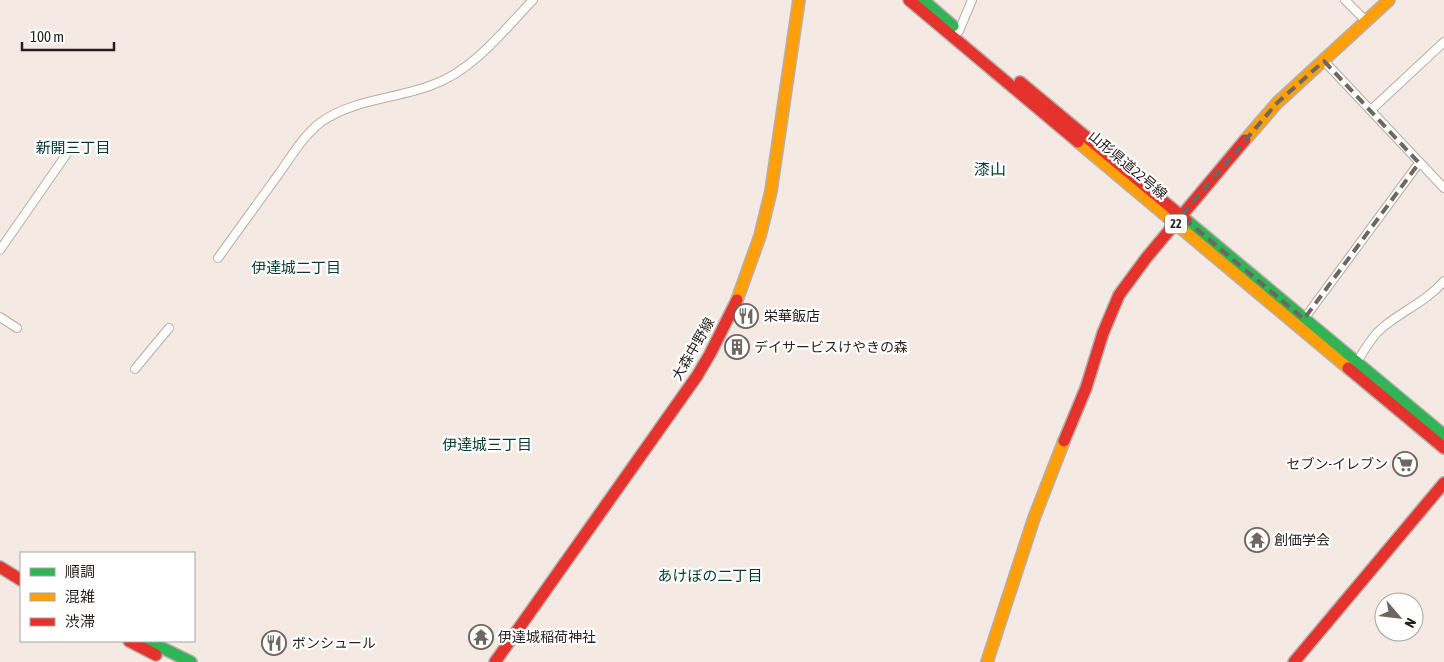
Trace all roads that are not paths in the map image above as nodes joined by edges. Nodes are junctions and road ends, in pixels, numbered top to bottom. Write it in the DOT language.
graph roads {
  1 [pos="533,0"];
  2 [pos="799,0"];
  3 [pos="909,0"];
  4 [pos="923,0"];
  5 [pos="972,0"];
  6 [pos="1346,0"];
  7 [pos="1389,0"];
  8 [pos="1366,21"];
  9 [pos="959,31"];
  10 [pos="1444,42"];
  11 [pos="1324,62"];
  12 [pos="1371,110"];
  13 [pos="68,152"];
  14 [pos="1419,162"];
  15 [pos="1444,188"];
  16 [pos="1178,220"];
  17 [pos="0,250"];
  18 [pos="218,258"];
  19 [pos="1444,281"];
  20 [pos="0,317"];
  21 [pos="1304,319"];
  22 [pos="17,328"];
  23 [pos="169,328"];
  24 [pos="1357,362"];
  25 [pos="135,369"];
  26 [pos="1444,435"];
  27 [pos="1444,448"];
  28 [pos="1444,483"];
  29 [pos="0,557"];
  30 [pos="0,567"];
  31 [pos="20,569"];
  32 [pos="20,579"];
  33 [pos="131,642"];
  34 [pos="150,642"];
  35 [pos="170,662"];
  36 [pos="191,662"];
  37 [pos="495,662"];
  38 [pos="987,662"];
  39 [pos="1294,662"];
  1 -- 18 [label="street"];
  2 -- 37 [label="main road, 大森中野線"];
  3 -- 16 [label="main road, 山形県道22号線 / 22"];
  4 -- 9 [label="main road, 山形県道22号線 / 22"];
  5 -- 9 [label="street"];
  6 -- 8 [label="street"];
  7 -- 8 [label="main road"];
  8 -- 11 [label="main road"];
  9 -- 16 [label="main road, 山形県道22号線 / 22"];
  10 -- 12 [label="street"];
  11 -- 12 [label="street"];
  11 -- 16 [label="main road"];
  12 -- 14 [label="street"];
  13 -- 17 [label="street"];
  14 -- 15 [label="street"];
  14 -- 21 [label="street"];
  16 -- 21 [label="main road, 山形県道22号線 / 22"];
  16 -- 27 [label="main road, 山形県道22号線 / 22"];
  16 -- 38 [label="main road"];
  19 -- 24 [label="street"];
  20 -- 22 [label="street"];
  21 -- 24 [label="main road, 山形県道22号線 / 22"];
  23 -- 25 [label="street"];
  24 -- 26 [label="main road, 山形県道22号線 / 22"];
  28 -- 39 [label="main road"];
  29 -- 31 [label="main road"];
  30 -- 32 [label="main road"];
  33 -- 35 [label="main road"];
  34 -- 36 [label="main road"];
}
